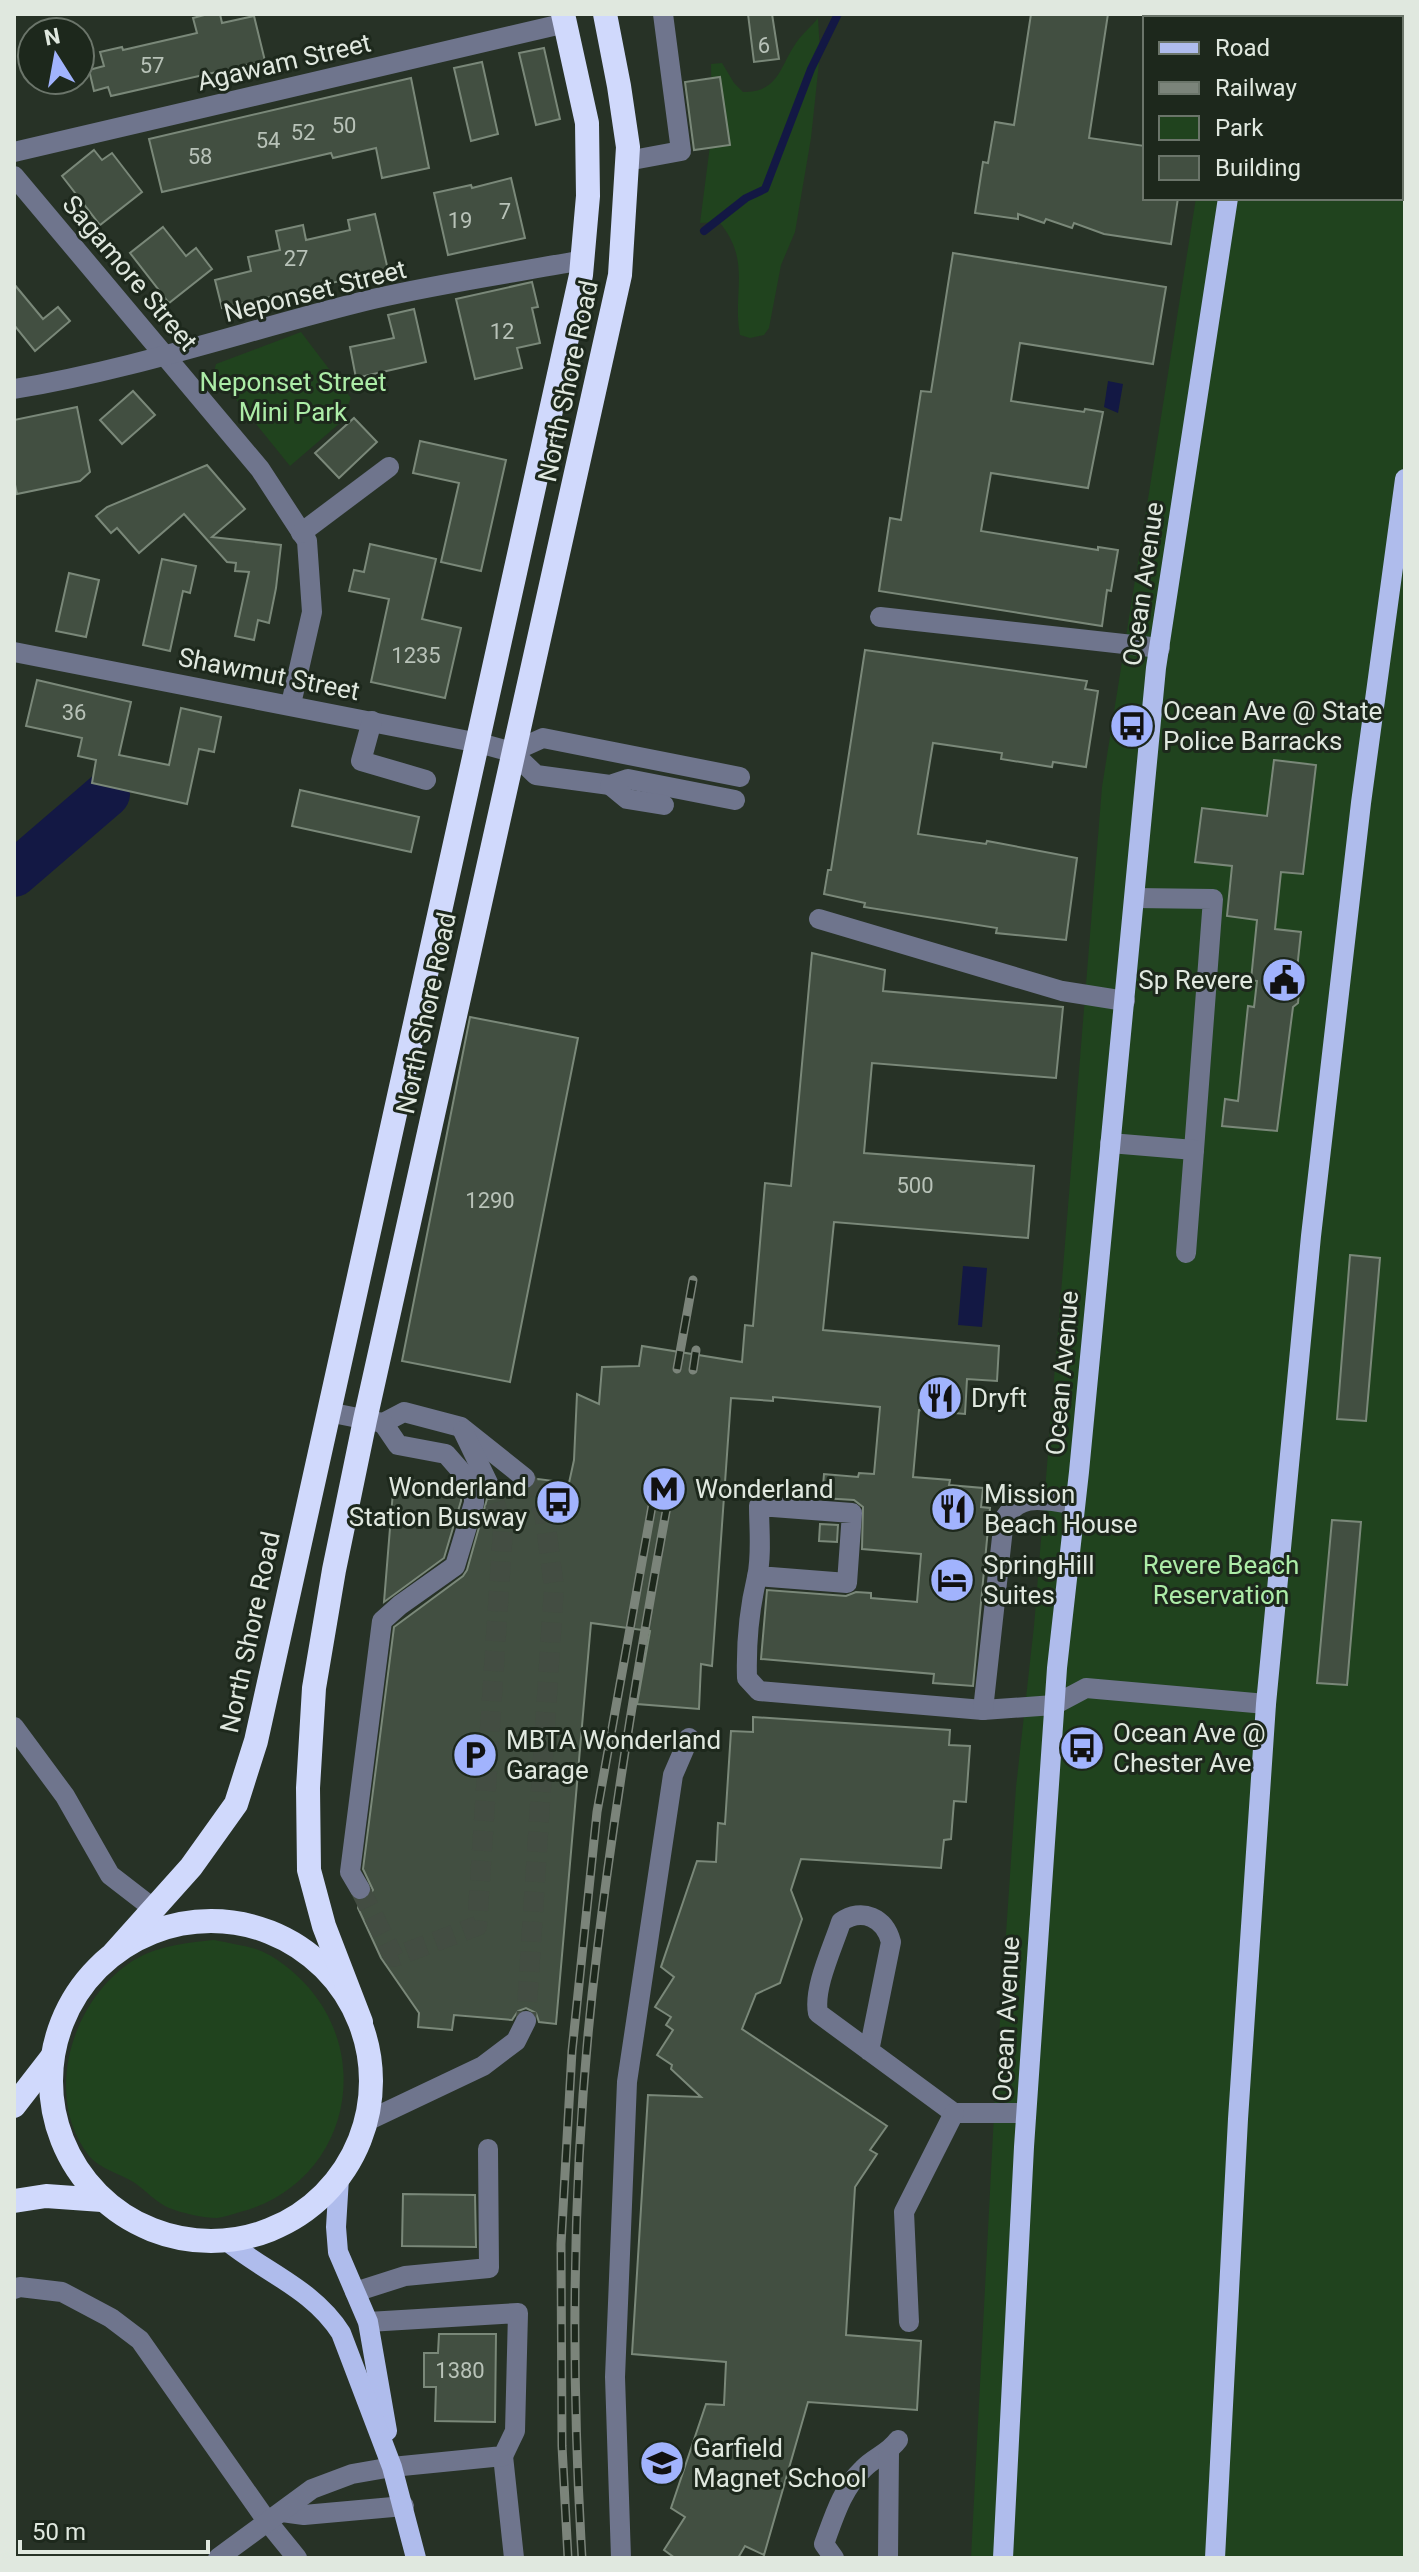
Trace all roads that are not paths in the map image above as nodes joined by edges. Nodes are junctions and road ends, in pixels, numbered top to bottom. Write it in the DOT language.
graph roads {
  1 [pos="605,14"];
  2 [pos="663,14"];
  3 [pos="564,19"];
  4 [pos="14,152"];
  5 [pos="627,161"];
  6 [pos="14,176"];
  7 [pos="1228,200"];
  8 [pos="583,260"];
  9 [pos="167,357"];
  10 [pos="14,389"];
  11 [pos="389,467"];
  12 [pos="1405,479"];
  13 [pos="301,533"];
  14 [pos="880,617"];
  15 [pos="1160,648"];
  16 [pos="14,652"];
  17 [pos="291,704"];
  18 [pos="372,721"];
  19 [pos="479,743"];
  20 [pos="512,752"];
  21 [pos="740,777"];
  22 [pos="426,780"];
  23 [pos="610,785"];
  24 [pos="735,800"];
  25 [pos="664,805"];
  26 [pos="1135,898"];
  27 [pos="819,919"];
  28 [pos="1125,1001"];
  29 [pos="1110,1143"];
  30 [pos="1194,1150"];
  31 [pos="1186,1253"];
  32 [pos="328,1412"];
  33 [pos="374,1422"];
  34 [pos="461,1427"];
  35 [pos="525,1478"];
  36 [pos="490,1487"];
  37 [pos="1074,1504"];
  38 [pos="757,1576"];
  39 [pos="1266,1704"];
  40 [pos="1054,1705"];
  41 [pos="983,1710"];
  42 [pos="14,1727"];
  43 [pos="689,1738"];
  44 [pos="360,1889"];
  45 [pos="154,1909"];
  46 [pos="114,1953"];
  47 [pos="526,2021"];
  48 [pos="361,2022"];
  49 [pos="869,2051"];
  50 [pos="52,2057"];
  51 [pos="14,2106"];
  52 [pos="954,2113"];
  53 [pos="1026,2113"];
  54 [pos="367,2121"];
  55 [pos="488,2149"];
  56 [pos="339,2178"];
  57 [pos="102,2200"];
  58 [pos="14,2201"];
  59 [pos="227,2241"];
  60 [pos="14,2289"];
  61 [pos="355,2292"];
  62 [pos="368,2322"];
  63 [pos="909,2322"];
  64 [pos="503,2456"];
  65 [pos="392,2467"];
  66 [pos="404,2506"];
  67 [pos="274,2517"];
  68 [pos="218,2558"];
  69 [pos="297,2558"];
  70 [pos="416,2558"];
  71 [pos="514,2558"];
  72 [pos="621,2558"];
  73 [pos="834,2558"];
  74 [pos="888,2558"];
  75 [pos="1003,2558"];
  76 [pos="1215,2558"];
  1 -- 5 [label="highway, North Shore Road"];
  2 -- 5 [label="street"];
  3 -- 4 [label="street, Agawam Street"];
  3 -- 8 [label="highway, North Shore Road"];
  5 -- 20 [label="highway, North Shore Road"];
  6 -- 9 [label="street, Sagamore Street"];
  7 -- 15 [label="main road, Ocean Avenue"];
  8 -- 9 [label="street, Neponset Street"];
  8 -- 19 [label="highway, North Shore Road"];
  9 -- 10 [label="street, Neponset Street"];
  9 -- 13 [label="street, Sagamore Street"];
  11 -- 13 [label="street"];
  12 -- 39 [label="main road"];
  13 -- 17 [label="street, Sagamore Street"];
  14 -- 15 [label="street"];
  15 -- 26 [label="main road, Ocean Avenue"];
  16 -- 17 [label="street, Shawmut Street"];
  17 -- 18 [label="street, Shawmut Street"];
  18 -- 19 [label="street, Shawmut Street"];
  18 -- 22 [label="street"];
  19 -- 20 [label="street, Shawmut Street"];
  19 -- 32 [label="highway, North Shore Road"];
  20 -- 21 [label="street"];
  20 -- 23 [label="street"];
  20 -- 33 [label="highway, North Shore Road"];
  23 -- 24 [label="street"];
  23 -- 25 [label="street"];
  26 -- 28 [label="main road, Ocean Avenue"];
  26 -- 30 [label="street"];
  27 -- 28 [label="street"];
  28 -- 29 [label="main road, Ocean Avenue"];
  29 -- 30 [label="street"];
  29 -- 37 [label="main road, Ocean Avenue"];
  30 -- 31 [label="street"];
  32 -- 33 [label="street"];
  32 -- 45 [label="highway, North Shore Road"];
  33 -- 34 [label="street"];
  33 -- 44 [label="street"];
  33 -- 48 [label="highway, North Shore Road"];
  34 -- 35 [label="street"];
  34 -- 36 [label="street"];
  37 -- 40 [label="main road, Ocean Avenue"];
  37 -- 41 [label="street"];
  38 -- 38 [label="street"];
  38 -- 41 [label="street"];
  39 -- 40 [label="street"];
  39 -- 76 [label="main road"];
  40 -- 41 [label="street"];
  40 -- 53 [label="main road, Ocean Avenue"];
  42 -- 45 [label="street"];
  43 -- 72 [label="street"];
  45 -- 46 [label="highway, North Shore Road"];
  46 -- 48 [label="highway"];
  46 -- 50 [label="highway"];
  47 -- 54 [label="street"];
  48 -- 54 [label="highway"];
  49 -- 49 [label="street"];
  49 -- 52 [label="street"];
  50 -- 51 [label="highway"];
  50 -- 57 [label="highway"];
  52 -- 53 [label="street"];
  52 -- 63 [label="street"];
  53 -- 75 [label="main road, Ocean Avenue"];
  54 -- 56 [label="highway"];
  55 -- 61 [label="street"];
  56 -- 59 [label="highway"];
  56 -- 61 [label="main road"];
  57 -- 58 [label="highway"];
  57 -- 59 [label="highway"];
  59 -- 65 [label="main road"];
  60 -- 67 [label="street"];
  61 -- 62 [label="main road"];
  62 -- 64 [label="street"];
  62 -- 65 [label="main road"];
  64 -- 65 [label="street"];
  64 -- 71 [label="street"];
  65 -- 66 [label="main road"];
  65 -- 67 [label="street"];
  66 -- 67 [label="street"];
  66 -- 70 [label="main road"];
  67 -- 68 [label="street"];
  67 -- 69 [label="street"];
  73 -- 74 [label="street"];
}
